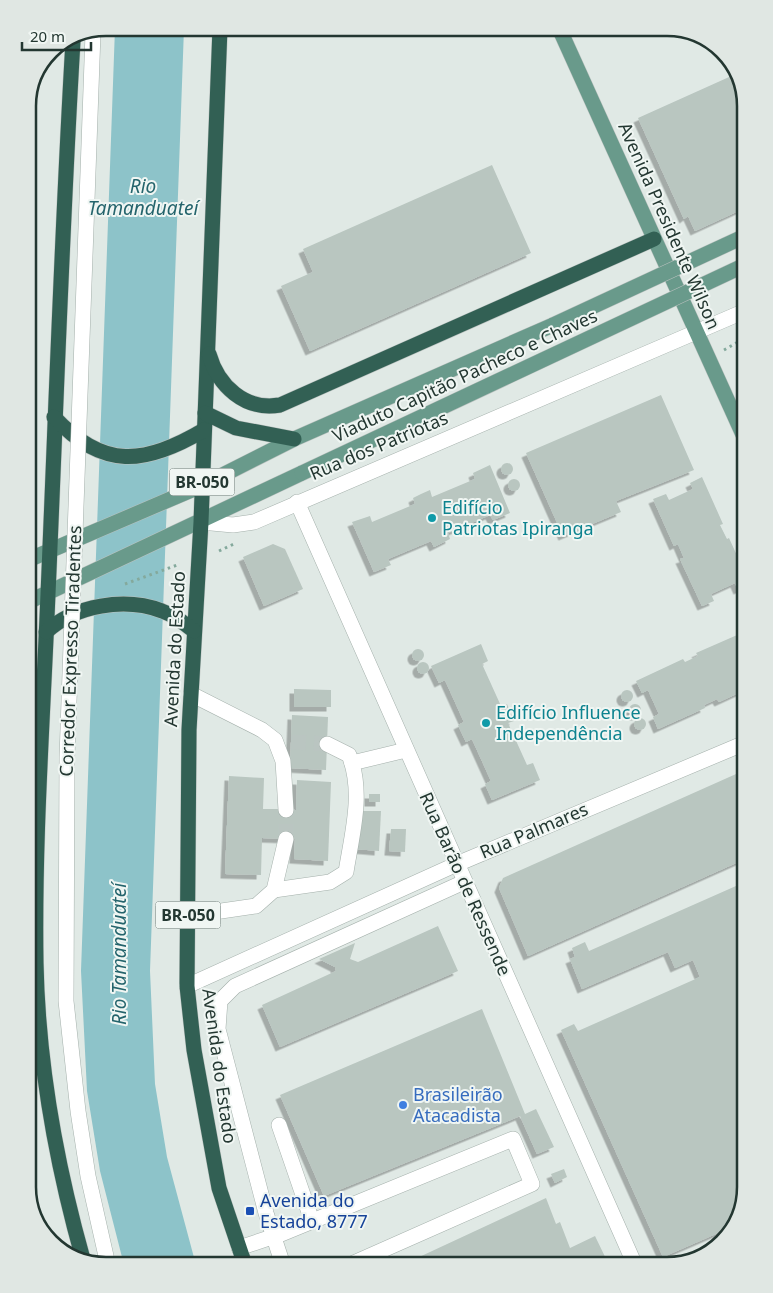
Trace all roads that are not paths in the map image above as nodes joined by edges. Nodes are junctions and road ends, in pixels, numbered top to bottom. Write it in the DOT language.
graph roads {
  1 [pos="220,36"];
  2 [pos="563,36"];
  3 [pos="93,38"];
  4 [pos="73,45"];
  5 [pos="654,239"];
  6 [pos="737,240"];
  7 [pos="737,270"];
  8 [pos="737,315"];
  9 [pos="696,331"];
  10 [pos="208,349"];
  11 [pos="205,414"];
  12 [pos="54,417"];
  13 [pos="737,420"];
  14 [pos="204,430"];
  15 [pos="294,439"];
  16 [pos="201,486"];
  17 [pos="296,502"];
  18 [pos="201,522"];
  19 [pos="49,550"];
  20 [pos="36,556"];
  21 [pos="48,592"];
  22 [pos="36,598"];
  23 [pos="194,631"];
  24 [pos="46,632"];
  25 [pos="191,694"];
  26 [pos="275,740"];
  27 [pos="291,742"];
  28 [pos="327,744"];
  29 [pos="737,746"];
  30 [pos="406,750"];
  31 [pos="352,763"];
  32 [pos="286,810"];
  33 [pos="286,839"];
  34 [pos="457,864"];
  35 [pos="464,882"];
  36 [pos="274,890"];
  37 [pos="187,916"];
  38 [pos="187,986"];
  39 [pos="279,1125"];
  40 [pos="312,1221"];
  41 [pos="273,1236"];
  42 [pos="239,1248"];
  43 [pos="81,1252"];
  44 [pos="106,1257"];
  45 [pos="242,1257"];
  46 [pos="280,1257"];
  47 [pos="367,1257"];
  48 [pos="631,1257"];
  1 -- 10 [label="highway, Avenida do Estado / BR-050"];
  2 -- 5 [label="main road, Avenida Presidente Wilson"];
  3 -- 44 [label="street, Corredor Expresso Tiradentes, bridge"];
  4 -- 12 [label="highway"];
  5 -- 9 [label="main road, Avenida Presidente Wilson"];
  5 -- 10 [label="highway"];
  6 -- 15 [label="main road, Viaduto Capitão Pacheco e Chaves, bridge"];
  7 -- 18 [label="main road, Viaduto Capitão Pacheco e Chaves, bridge"];
  8 -- 9 [label="street, Rua dos Patriotas"];
  9 -- 13 [label="main road, Avenida Presidente Wilson"];
  9 -- 17 [label="street, Rua dos Patriotas"];
  10 -- 11 [label="highway, Avenida do Estado / BR-050"];
  11 -- 14 [label="highway, Avenida do Estado / BR-050"];
  11 -- 15 [label="highway"];
  12 -- 14 [label="highway"];
  12 -- 19 [label="highway"];
  14 -- 16 [label="highway, Avenida do Estado / BR-050"];
  15 -- 16 [label="main road, Viaduto Capitão Pacheco e Chaves"];
  16 -- 18 [label="highway, Avenida do Estado / BR-050"];
  16 -- 19 [label="main road"];
  17 -- 18 [label="street, Rua dos Patriotas"];
  17 -- 30 [label="street, Rua Barão de Ressende"];
  18 -- 21 [label="main road, Rua dos Patriotas"];
  18 -- 23 [label="highway, Avenida do Estado / BR-050"];
  19 -- 20 [label="main road"];
  19 -- 21 [label="highway"];
  21 -- 22 [label="main road, Rua dos Patriotas"];
  21 -- 24 [label="highway"];
  23 -- 24 [label="highway"];
  23 -- 25 [label="highway, Avenida do Estado / BR-050"];
  24 -- 43 [label="highway"];
  25 -- 26 [label="street"];
  25 -- 37 [label="highway, Avenida do Estado / BR-050"];
  26 -- 27 [label="street"];
  26 -- 32 [label="street"];
  28 -- 31 [label="street"];
  29 -- 34 [label="street, Rua Palmares"];
  30 -- 31 [label="street"];
  30 -- 34 [label="street, Rua Barão de Ressende"];
  31 -- 36 [label="street"];
  33 -- 36 [label="street"];
  34 -- 35 [label="street, Rua Barão de Ressende"];
  34 -- 38 [label="street, Rua Palmares"];
  35 -- 41 [label="street"];
  35 -- 48 [label="street, Rua Barão de Ressende"];
  36 -- 37 [label="street"];
  37 -- 38 [label="highway, Avenida do Estado / BR-050"];
  38 -- 42 [label="highway, Avenida do Estado / BR-050"];
  39 -- 40 [label="street"];
  40 -- 41 [label="street"];
  40 -- 47 [label="street"];
  41 -- 42 [label="street"];
  41 -- 46 [label="street"];
  42 -- 45 [label="highway, Avenida do Estado / BR-050"];
}
